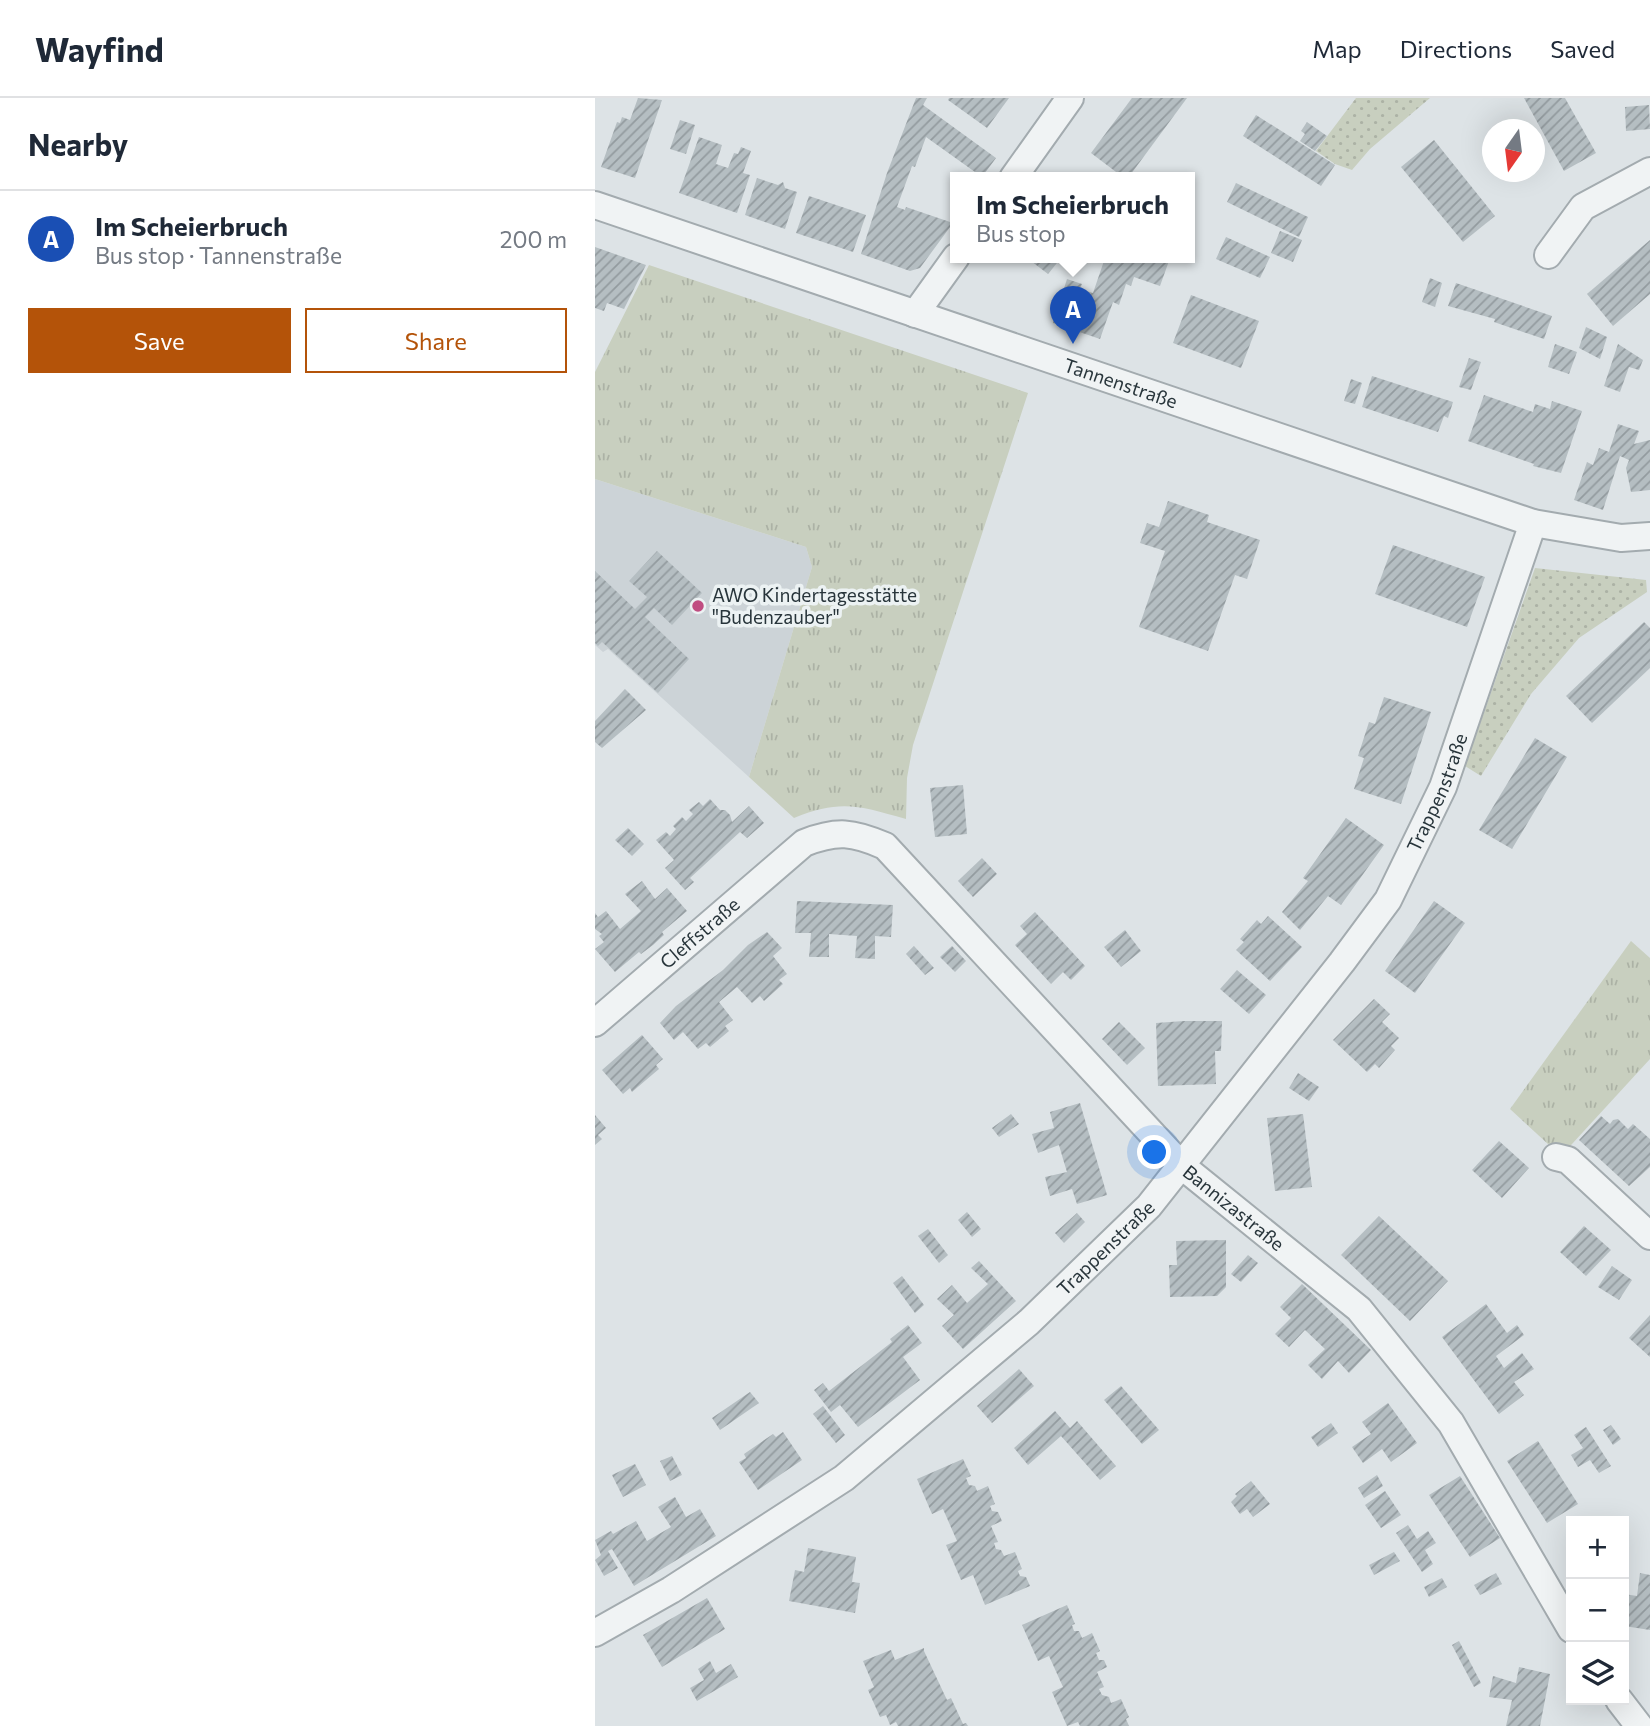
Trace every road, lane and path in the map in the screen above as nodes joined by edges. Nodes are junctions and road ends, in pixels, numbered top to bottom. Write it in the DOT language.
graph roads {
  1 [pos="1070,98"];
  2 [pos="1650,171"];
  3 [pos="1017,172"];
  4 [pos="595,205"];
  5 [pos="1548,255"];
  6 [pos="952,263"];
  7 [pos="915,314"];
  8 [pos="1533,523"];
  9 [pos="1650,536"];
  10 [pos="804,843"];
  11 [pos="595,1023"];
  12 [pos="1556,1157"];
  13 [pos="1182,1166"];
  14 [pos="1650,1236"];
  15 [pos="1566,1620"];
  16 [pos="595,1633"];
  17 [pos="1623,1705"];
  18 [pos="1639,1726"];
  1 -- 3 [label="street"];
  2 -- 5 [label="street"];
  4 -- 7 [label="street, Tannenstraße"];
  6 -- 7 [label="street"];
  7 -- 8 [label="street, Tannenstraße"];
  8 -- 9 [label="street, Tannenstraße"];
  8 -- 13 [label="street, Trappenstraße"];
  10 -- 11 [label="street, Cleffstraße"];
  10 -- 13 [label="street, Bannizastraße"];
  12 -- 14 [label="street"];
  13 -- 15 [label="street, Bannizastraße"];
  13 -- 16 [label="street, Trappenstraße"];
  17 -- 18 [label="street"];
}
